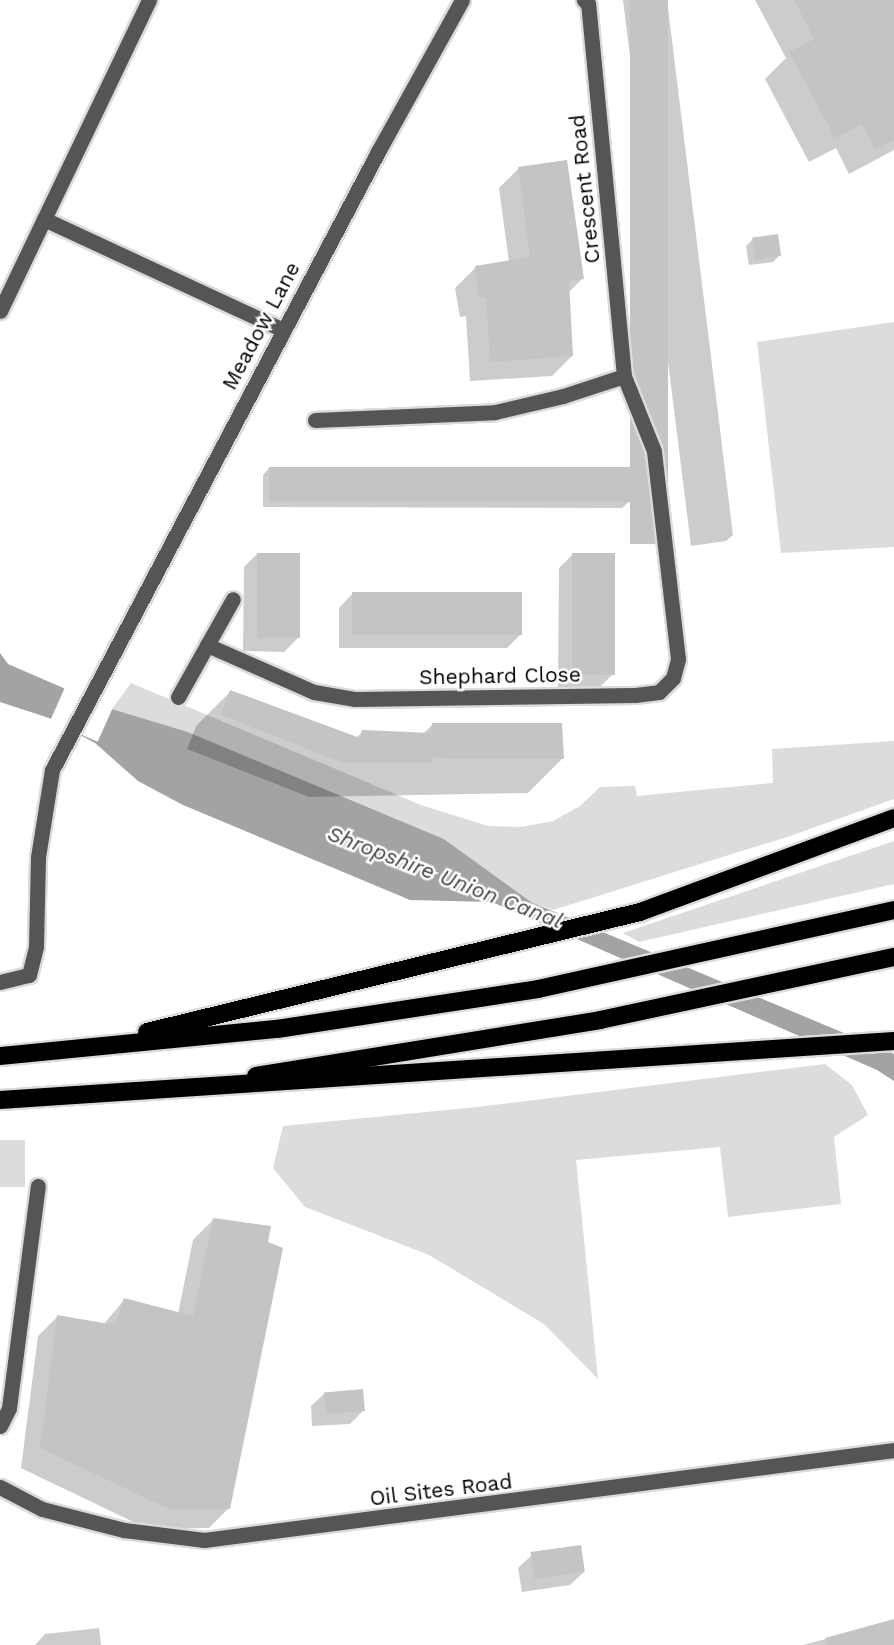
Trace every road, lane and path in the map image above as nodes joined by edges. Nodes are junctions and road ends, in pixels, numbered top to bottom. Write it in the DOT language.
graph roads {
  1 [pos="149,0"];
  2 [pos="462,0"];
  3 [pos="584,0"];
  4 [pos="44,219"];
  5 [pos="0,311"];
  6 [pos="283,330"];
  7 [pos="624,376"];
  8 [pos="315,420"];
  9 [pos="667,555"];
  10 [pos="233,599"];
  11 [pos="207,645"];
  12 [pos="178,697"];
  13 [pos="894,818"];
  14 [pos="894,910"];
  15 [pos="894,957"];
  16 [pos="0,982"];
  17 [pos="894,1041"];
  18 [pos="78,1049"];
  19 [pos="0,1056"];
  20 [pos="147,1093"];
  21 [pos="0,1100"];
  22 [pos="38,1186"];
  23 [pos="0,1426"];
  24 [pos="894,1450"];
  25 [pos="0,1487"];
  1 -- 4 [label="street"];
  2 -- 6 [label="street, Meadow Lane"];
  3 -- 7 [label="street, Crescent Road"];
  4 -- 5 [label="street"];
  4 -- 6 [label="street"];
  6 -- 16 [label="street, Meadow Lane"];
  7 -- 8 [label="street"];
  7 -- 9 [label="street, Crescent Road"];
  9 -- 11 [label="street, Shephard Close"];
  10 -- 11 [label="street"];
  11 -- 12 [label="street"];
  13 -- 18 [label="highway"];
  14 -- 18 [label="highway"];
  15 -- 20 [label="highway"];
  17 -- 20 [label="highway"];
  18 -- 19 [label="highway"];
  20 -- 21 [label="highway"];
  22 -- 23 [label="street"];
  24 -- 25 [label="street, Oil Sites Road"];
}
